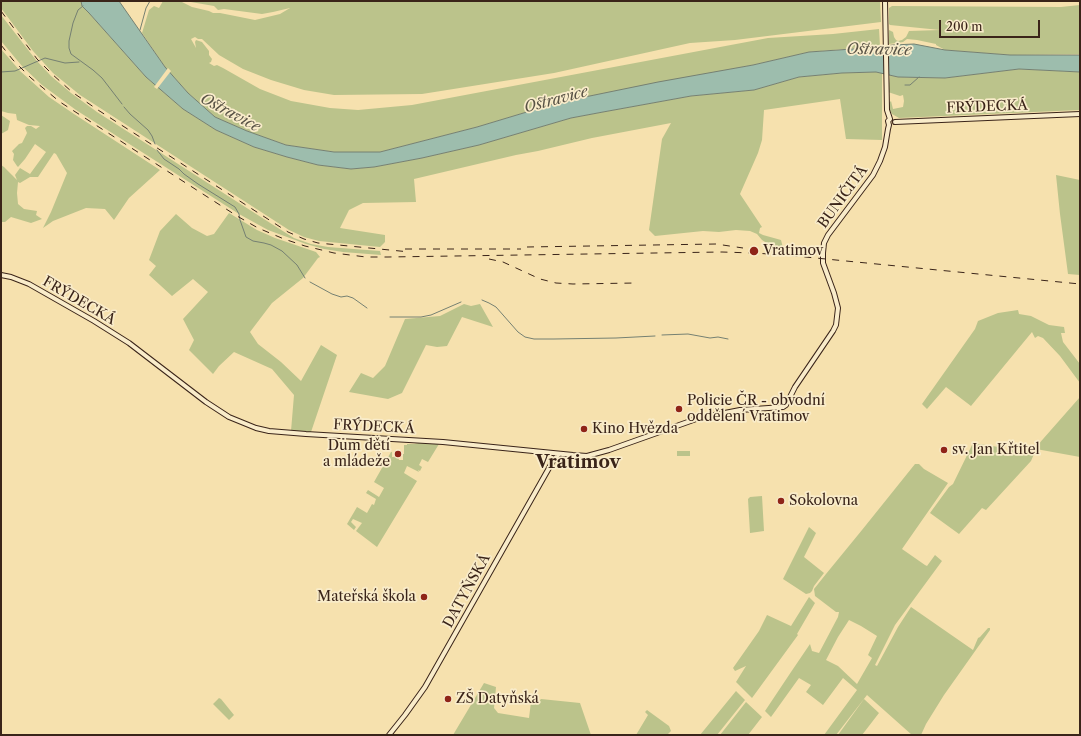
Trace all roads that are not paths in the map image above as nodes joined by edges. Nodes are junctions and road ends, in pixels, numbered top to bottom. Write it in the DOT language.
graph roads {
  1 [pos="885,1"];
  2 [pos="1080,114"];
  3 [pos="890,119"];
  4 [pos="895,122"];
  5 [pos="889,125"];
  6 [pos="1,275"];
  7 [pos="783,407"];
  8 [pos="559,454"];
  9 [pos="389,735"];
  1 -- 3 [label="main road"];
  2 -- 4 [label="main road, FRÝDECKÁ"];
  3 -- 4 [label="main road"];
  3 -- 5 [label="main road"];
  4 -- 5 [label="main road"];
  5 -- 7 [label="main road, BUNIČITÁ"];
  6 -- 8 [label="main road, FRÝDECKÁ"];
  7 -- 8 [label="main road, FRÝDECKÁ"];
  8 -- 9 [label="main road, DATYŇSKÁ"];
}
